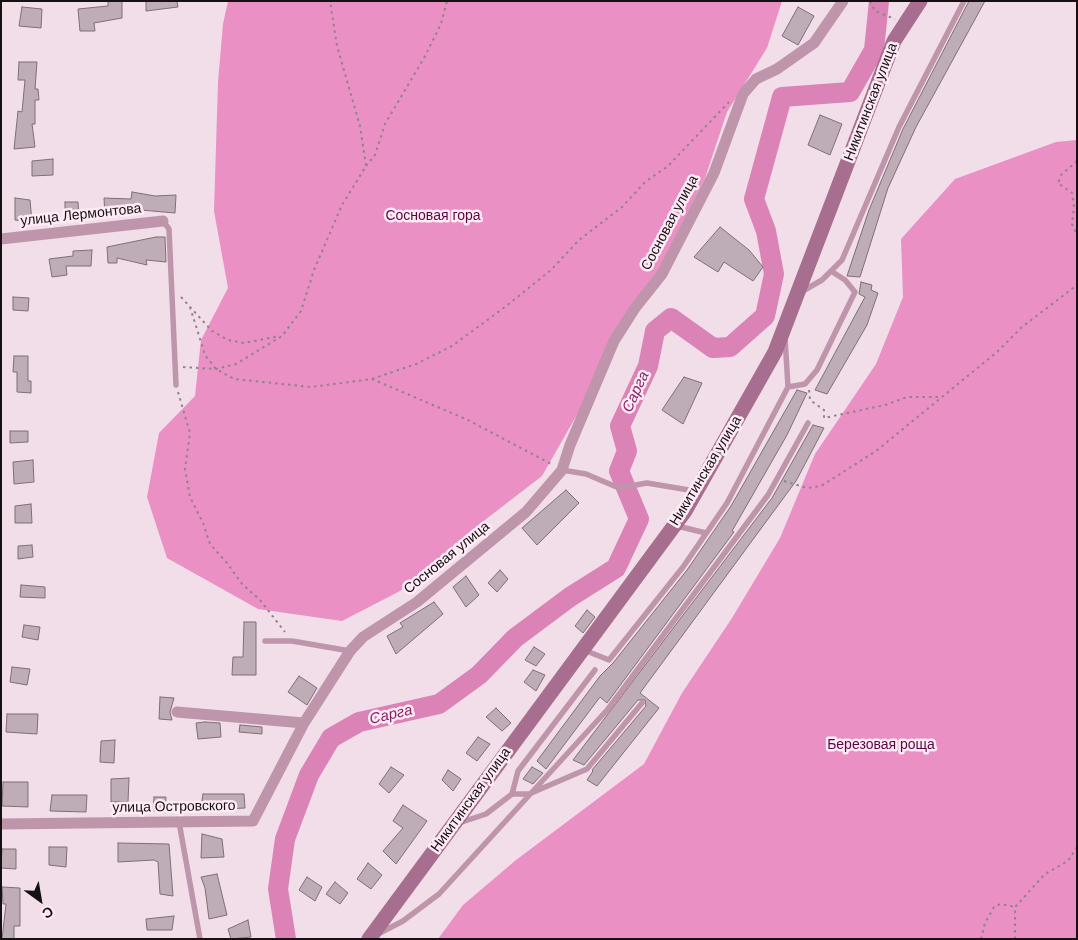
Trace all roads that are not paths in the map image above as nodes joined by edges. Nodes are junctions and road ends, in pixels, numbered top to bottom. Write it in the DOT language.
graph roads {
  1 [pos="843,1"];
  2 [pos="920,1"];
  3 [pos="964,1"];
  4 [pos="164,221"];
  5 [pos="1,239"];
  6 [pos="831,272"];
  7 [pos="797,294"];
  8 [pos="784,328"];
  9 [pos="176,385"];
  10 [pos="788,387"];
  11 [pos="808,423"];
  12 [pos="562,470"];
  13 [pos="697,491"];
  14 [pos="675,525"];
  15 [pos="706,533"];
  16 [pos="363,637"];
  17 [pos="265,641"];
  18 [pos="582,649"];
  19 [pos="350,651"];
  20 [pos="594,670"];
  21 [pos="642,704"];
  22 [pos="178,712"];
  23 [pos="304,723"];
  24 [pos="512,794"];
  25 [pos="530,794"];
  26 [pos="180,822"];
  27 [pos="1,824"];
  28 [pos="453,825"];
  29 [pos="200,939"];
  30 [pos="369,939"];
  1 -- 12 [label="street, Сосновая улица"];
  2 -- 7 [label="street, Никитинская улица"];
  3 -- 6 [label="lane"];
  4 -- 5 [label="street, улица Лермонтова"];
  4 -- 9 [label="lane"];
  6 -- 7 [label="lane"];
  6 -- 10 [label="lane"];
  7 -- 8 [label="street, Никитинская улица"];
  8 -- 10 [label="lane"];
  8 -- 13 [label="street, Никитинская улица"];
  10 -- 15 [label="lane"];
  11 -- 25 [label="lane"];
  12 -- 13 [label="lane"];
  12 -- 16 [label="street, Сосновая улица"];
  13 -- 14 [label="street, Никитинская улица"];
  14 -- 15 [label="lane"];
  14 -- 18 [label="street, Никитинская улица"];
  15 -- 18 [label="lane"];
  16 -- 19 [label="street, улица Островского"];
  17 -- 19 [label="lane"];
  18 -- 28 [label="street, Никитинская улица"];
  19 -- 23 [label="street, улица Островского"];
  20 -- 24 [label="lane"];
  21 -- 25 [label="lane"];
  22 -- 23 [label="street"];
  23 -- 26 [label="street, улица Островского"];
  24 -- 25 [label="lane"];
  24 -- 28 [label="lane"];
  25 -- 30 [label="lane"];
  26 -- 27 [label="street, улица Островского"];
  26 -- 29 [label="lane"];
  28 -- 30 [label="street, Никитинская улица"];
}
